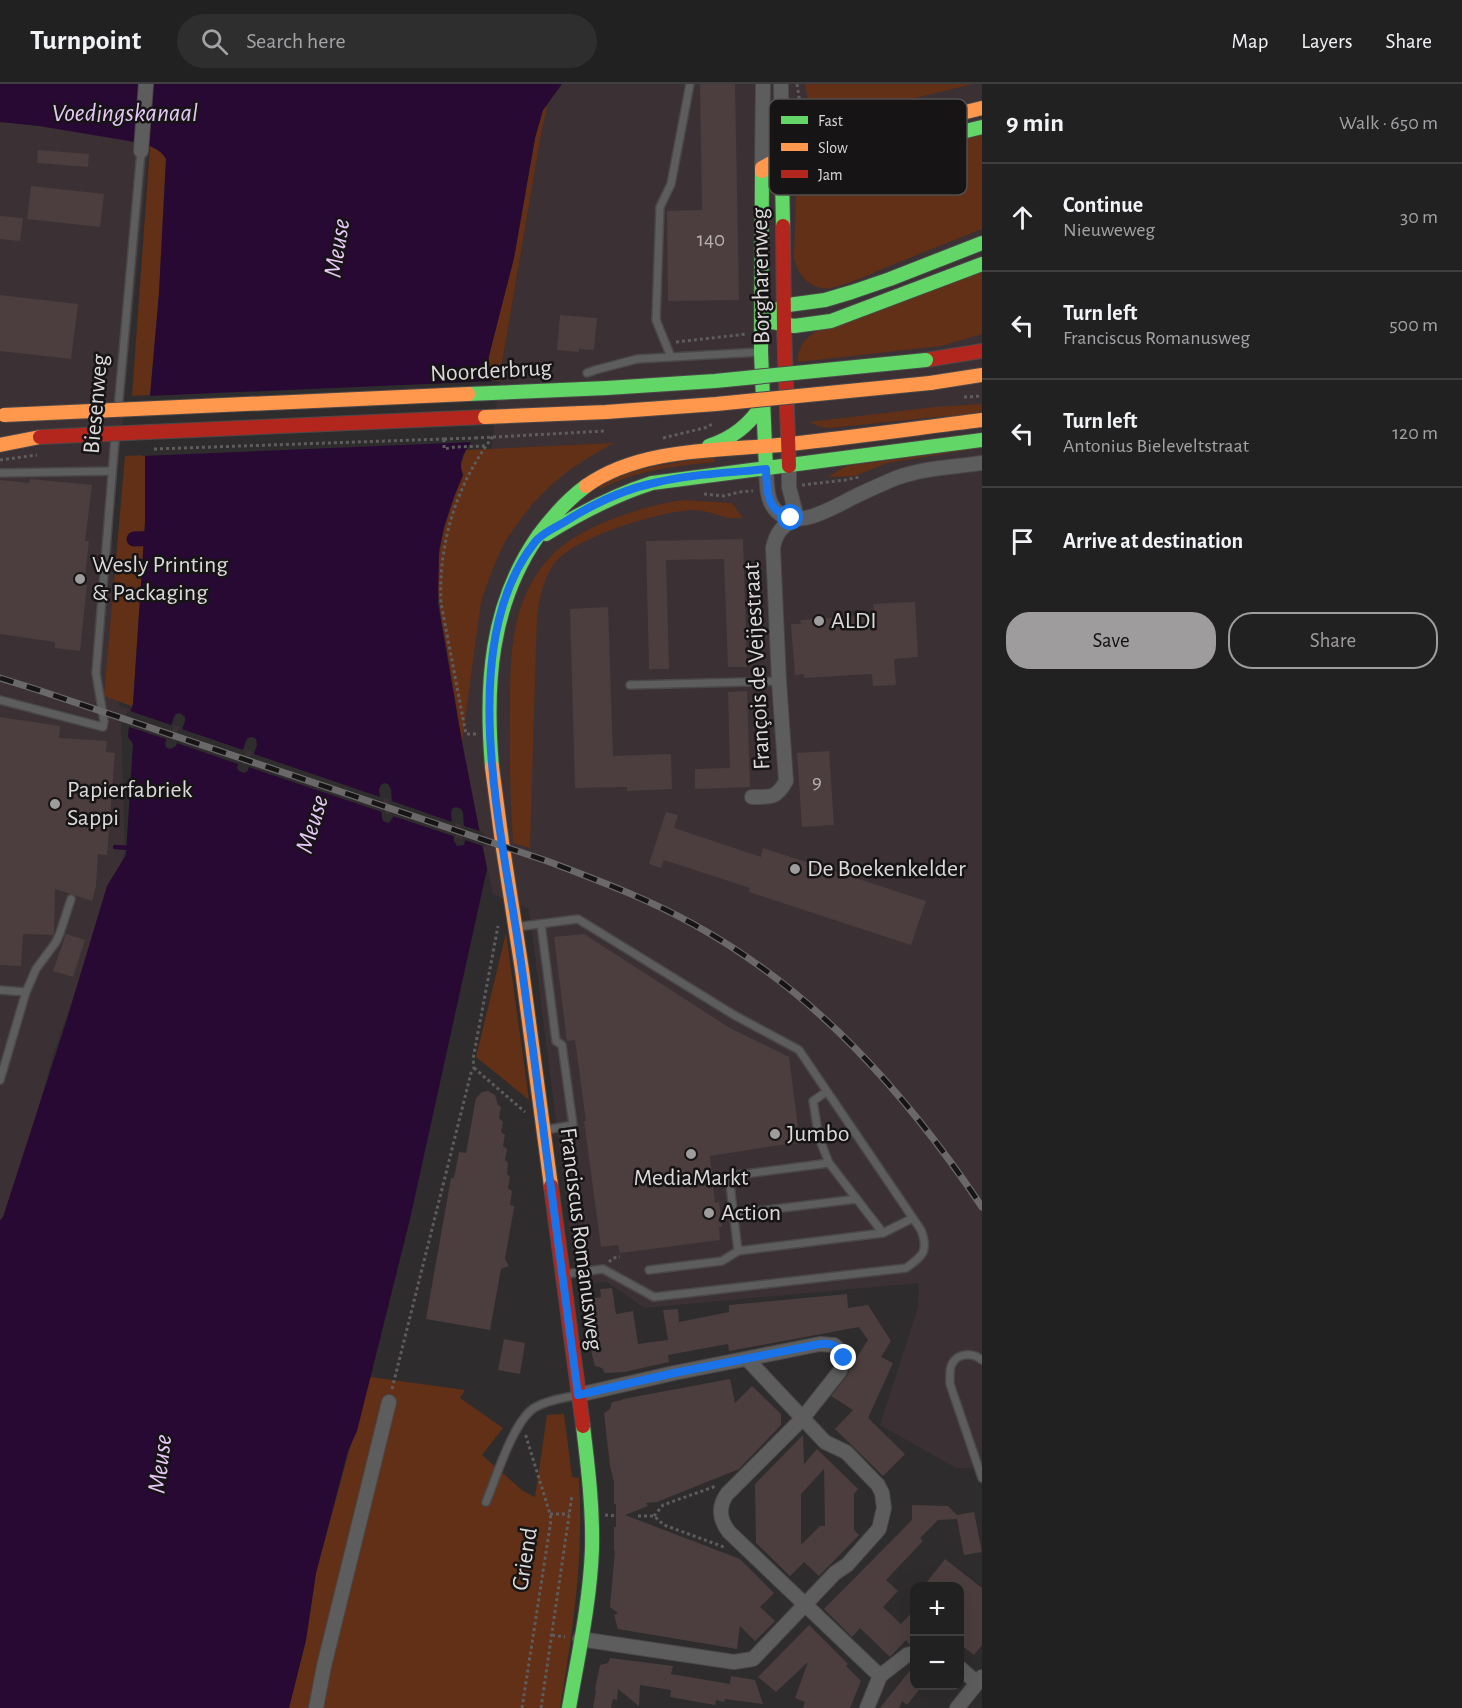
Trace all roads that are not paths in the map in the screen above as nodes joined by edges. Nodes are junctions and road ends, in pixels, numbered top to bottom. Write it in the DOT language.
graph roads {
  1 [pos="146,84"];
  2 [pos="690,84"];
  3 [pos="763,84"];
  4 [pos="781,84"];
  5 [pos="781,99"];
  6 [pos="982,108"];
  7 [pos="967,112"];
  8 [pos="982,127"];
  9 [pos="967,131"];
  10 [pos="141,151"];
  11 [pos="769,164"];
  12 [pos="762,168"];
  13 [pos="769,171"];
  14 [pos="782,195"];
  15 [pos="982,243"];
  16 [pos="982,264"];
  17 [pos="783,305"];
  18 [pos="762,318"];
  19 [pos="784,327"];
  20 [pos="982,351"];
  21 [pos="761,352"];
  22 [pos="671,357"];
  23 [pos="588,373"];
  24 [pos="982,375"];
  25 [pos="763,404"];
  26 [pos="117,413"];
  27 [pos="1,415"];
  28 [pos="982,420"];
  29 [pos="116,424"];
  30 [pos="40,437"];
  31 [pos="0,438"];
  32 [pos="982,440"];
  33 [pos="789,444"];
  34 [pos="0,446"];
  35 [pos="765,447"];
  36 [pos="690,453"];
  37 [pos="982,463"];
  38 [pos="789,466"];
  39 [pos="766,469"];
  40 [pos="112,471"];
  41 [pos="0,472"];
  42 [pos="797,518"];
  43 [pos="536,540"];
  44 [pos="779,681"];
  45 [pos="630,685"];
  46 [pos="0,700"];
  47 [pos="752,797"];
  48 [pos="71,899"];
  49 [pos="541,924"];
  50 [pos="516,927"];
  51 [pos="0,990"];
  52 [pos="26,992"];
  53 [pos="0,1080"];
  54 [pos="826,1092"];
  55 [pos="544,1130"];
  56 [pos="830,1163"];
  57 [pos="857,1199"];
  58 [pos="733,1214"];
  59 [pos="913,1218"];
  60 [pos="883,1233"];
  61 [pos="738,1251"];
  62 [pos="649,1270"];
  63 [pos="563,1274"];
  64 [pos="747,1359"];
  65 [pos="982,1360"];
  66 [pos="578,1395"];
  67 [pos="389,1402"];
  68 [pos="802,1419"];
  69 [pos="982,1478"];
  70 [pos="486,1502"];
  71 [pos="805,1605"];
  72 [pos="580,1639"];
  73 [pos="910,1654"];
  74 [pos="964,1670"];
  75 [pos="880,1676"];
  76 [pos="980,1680"];
  77 [pos="316,1708"];
  78 [pos="569,1708"];
  79 [pos="867,1708"];
  80 [pos="957,1708"];
  1 -- 10 [label="street, Biesenweg"];
  2 -- 22 [label="lane"];
  3 -- 12 [label="street, Borgharenweg"];
  4 -- 5 [label="street, Borgharenweg"];
  6 -- 7 [label="street"];
  8 -- 9 [label="street"];
  10 -- 26 [label="lane, Biesenweg"];
  11 -- 12 [label="street"];
  12 -- 13 [label="street"];
  12 -- 18 [label="street, Borgharenweg"];
  14 -- 17 [label="street, Borgharenweg"];
  15 -- 17 [label="street"];
  16 -- 19 [label="street"];
  17 -- 18 [label="street"];
  17 -- 19 [label="street, Borgharenweg"];
  18 -- 19 [label="street"];
  18 -- 21 [label="street, Borgharenweg"];
  19 -- 33 [label="street, Borgharenweg"];
  20 -- 27 [label="street, Noorderbrug, bridge"];
  21 -- 22 [label="lane, Borgharenweg"];
  21 -- 25 [label="street, Borgharenweg"];
  22 -- 23 [label="lane, Borgharenweg"];
  24 -- 30 [label="street, Noorderbrug, bridge"];
  25 -- 35 [label="street, Borgharenweg"];
  25 -- 36 [label="street"];
  28 -- 33 [label="street, Franciscus Romanusweg"];
  29 -- 40 [label="lane, Biesenweg"];
  30 -- 31 [label="street, Noorderbrug"];
  30 -- 34 [label="street"];
  32 -- 38 [label="street, Franciscus Romanusweg"];
  33 -- 35 [label="street, Franciscus Romanusweg"];
  33 -- 38 [label="street, Borgharenweg"];
  35 -- 36 [label="street, Franciscus Romanusweg"];
  35 -- 39 [label="street"];
  36 -- 43 [label="street, Franciscus Romanusweg"];
  37 -- 42 [label="street"];
  38 -- 39 [label="street, Franciscus Romanusweg"];
  38 -- 42 [label="street"];
  39 -- 42 [label="street"];
  39 -- 43 [label="street, Franciscus Romanusweg"];
  40 -- 41 [label="lane"];
  40 -- 46 [label="lane, Biesenweg"];
  42 -- 44 [label="street, François de Veijestraat"];
  43 -- 50 [label="street, Franciscus Romanusweg"];
  44 -- 45 [label="lane"];
  44 -- 47 [label="street, François de Veijestraat"];
  48 -- 52 [label="lane"];
  49 -- 50 [label="lane"];
  49 -- 54 [label="lane"];
  49 -- 55 [label="lane"];
  50 -- 55 [label="street, Franciscus Romanusweg"];
  51 -- 52 [label="lane"];
  52 -- 53 [label="lane"];
  54 -- 56 [label="lane"];
  54 -- 59 [label="lane"];
  55 -- 63 [label="street, Franciscus Romanusweg"];
  56 -- 57 [label="lane"];
  56 -- 58 [label="lane"];
  57 -- 58 [label="lane"];
  57 -- 60 [label="lane"];
  58 -- 61 [label="lane"];
  59 -- 60 [label="lane"];
  59 -- 63 [label="lane"];
  60 -- 61 [label="lane"];
  61 -- 62 [label="lane"];
  63 -- 66 [label="street, Franciscus Romanusweg"];
  64 -- 66 [label="street"];
  64 -- 68 [label="street"];
  64 -- 68 [label="street"];
  65 -- 69 [label="lane"];
  66 -- 70 [label="lane"];
  66 -- 72 [label="street, Franciscus Romanusweg"];
  67 -- 77 [label="street"];
  68 -- 71 [label="street"];
  68 -- 71 [label="street"];
  71 -- 72 [label="street"];
  71 -- 75 [label="street"];
  72 -- 78 [label="street, Franciscus Romanusweg"];
  73 -- 75 [label="street"];
  74 -- 76 [label="street"];
  75 -- 79 [label="street"];
  76 -- 80 [label="street"];
}
